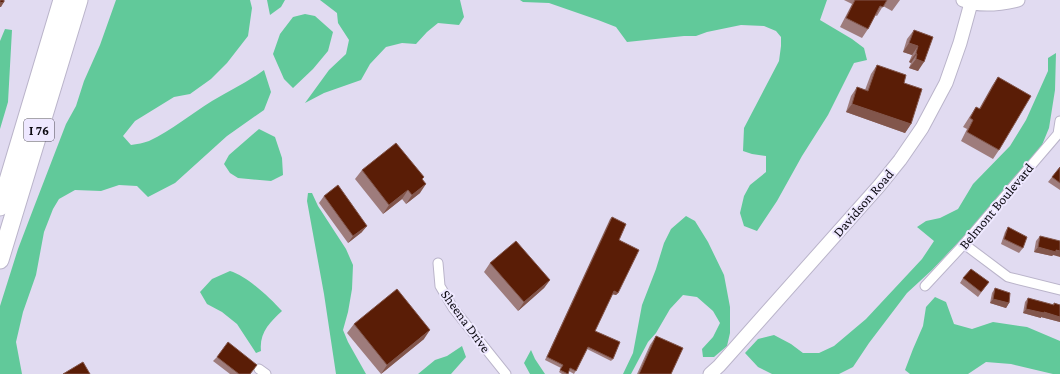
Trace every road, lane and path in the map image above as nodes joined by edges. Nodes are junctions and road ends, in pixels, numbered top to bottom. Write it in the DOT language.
graph roads {
  1 [pos="62,0"];
  2 [pos="79,0"];
  3 [pos="1018,0"];
  4 [pos="967,2"];
  5 [pos="1060,122"];
  6 [pos="1059,134"];
  7 [pos="0,207"];
  8 [pos="964,244"];
  9 [pos="0,260"];
  10 [pos="438,263"];
  11 [pos="925,286"];
  12 [pos="1060,290"];
  13 [pos="506,374"];
  14 [pos="710,374"];
  1 -- 7 [label="highway, I 76"];
  2 -- 9 [label="highway, I 76"];
  3 -- 4 [label="street"];
  4 -- 14 [label="street, Davidson Road"];
  5 -- 6 [label="street, Belmont Boulevard"];
  6 -- 8 [label="street, Belmont Boulevard"];
  8 -- 11 [label="street, Belmont Boulevard"];
  8 -- 12 [label="street"];
  10 -- 13 [label="street, Sheena Drive"];
}
